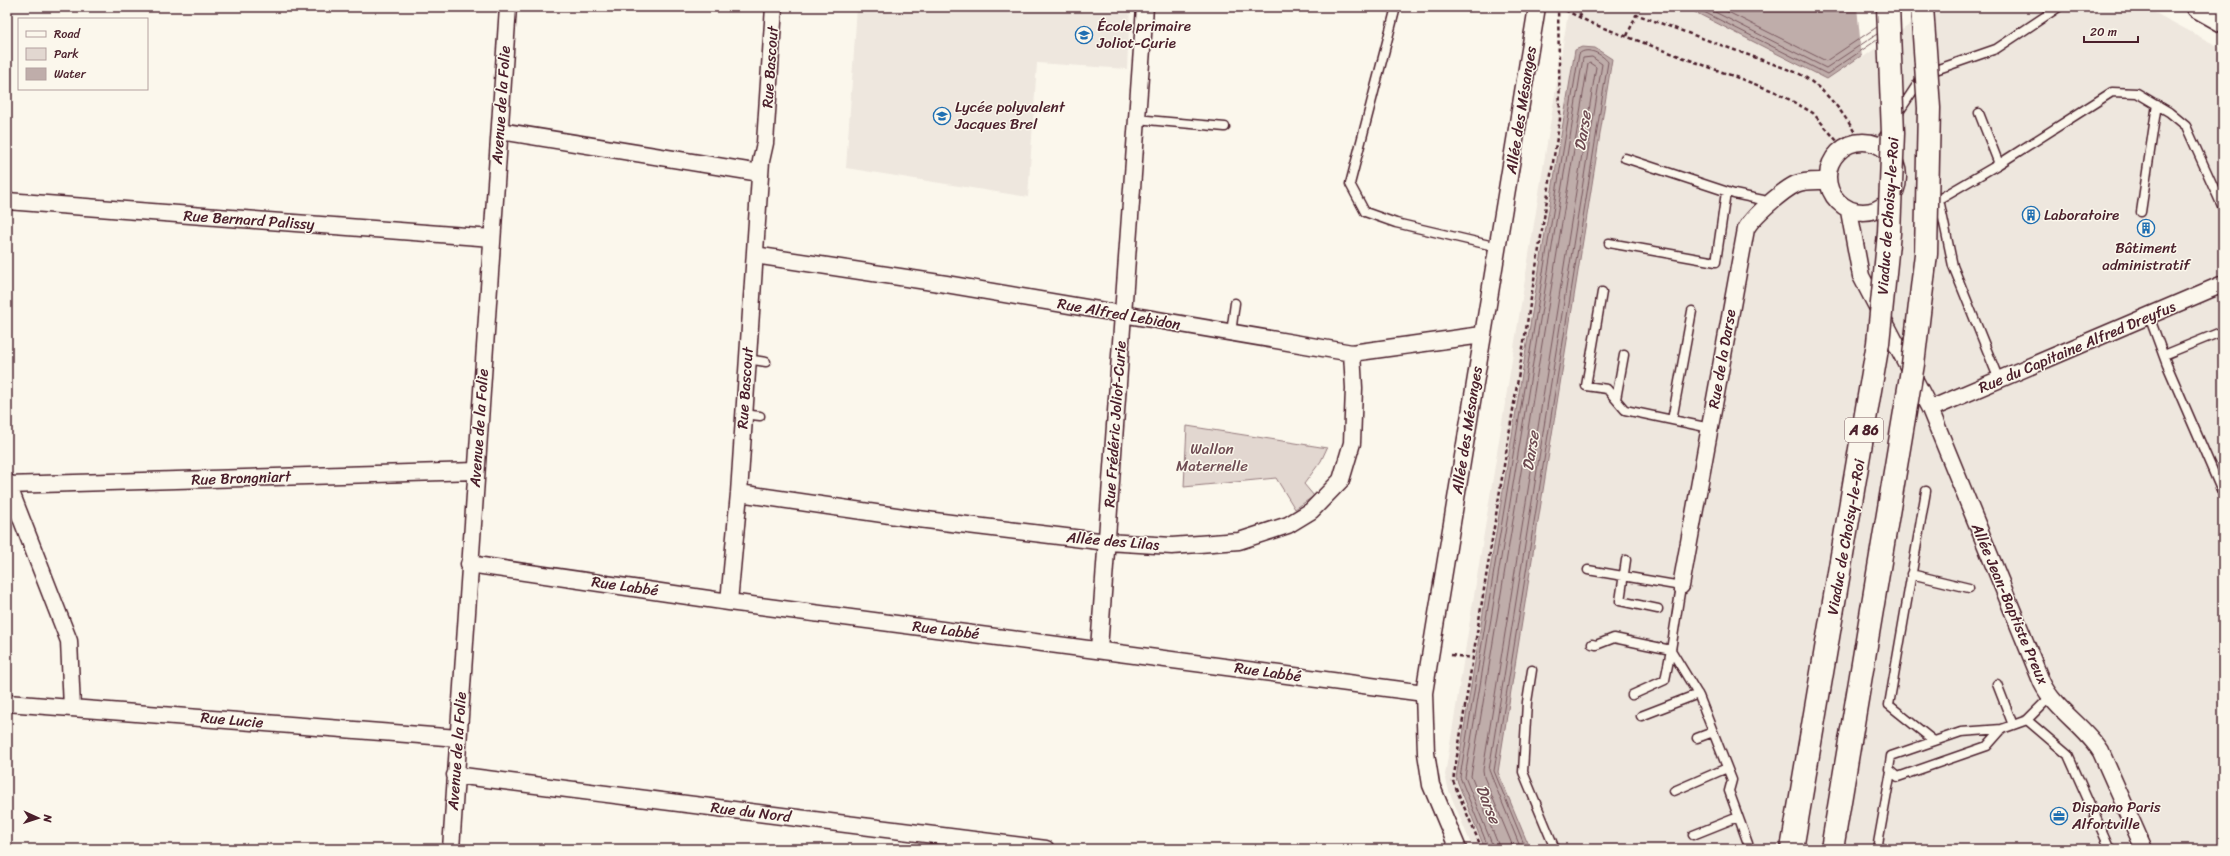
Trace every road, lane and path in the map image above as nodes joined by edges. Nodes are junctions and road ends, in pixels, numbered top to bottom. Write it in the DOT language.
graph roads {
  1 [pos="508,7"];
  2 [pos="774,7"];
  3 [pos="1145,7"];
  4 [pos="1396,7"];
  5 [pos="1537,7"];
  6 [pos="1558,7"];
  7 [pos="1576,7"];
  8 [pos="1888,7"];
  9 [pos="1922,7"];
  10 [pos="2059,7"];
  11 [pos="2198,7"];
  12 [pos="1582,18"];
  13 [pos="2223,21"];
  14 [pos="1627,36"];
  15 [pos="2157,104"];
  16 [pos="1979,113"];
  17 [pos="1136,119"];
  18 [pos="1226,126"];
  19 [pos="500,131"];
  20 [pos="1860,142"];
  21 [pos="1878,145"];
  22 [pos="1842,148"];
  23 [pos="1625,158"];
  24 [pos="1999,164"];
  25 [pos="760,174"];
  26 [pos="1827,181"];
  27 [pos="1726,192"];
  28 [pos="7,201"];
  29 [pos="1769,206"];
  30 [pos="2223,208"];
  31 [pos="1850,211"];
  32 [pos="2141,212"];
  33 [pos="492,238"];
  34 [pos="1608,243"];
  35 [pos="1498,248"];
  36 [pos="755,255"];
  37 [pos="2223,284"];
  38 [pos="1602,292"];
  39 [pos="1235,303"];
  40 [pos="1692,311"];
  41 [pos="1122,314"];
  42 [pos="2149,316"];
  43 [pos="2223,331"];
  44 [pos="1231,333"];
  45 [pos="1482,335"];
  46 [pos="1352,353"];
  47 [pos="1624,355"];
  48 [pos="2164,355"];
  49 [pos="747,359"];
  50 [pos="766,362"];
  51 [pos="1999,380"];
  52 [pos="1616,399"];
  53 [pos="1930,409"];
  54 [pos="743,414"];
  55 [pos="760,416"];
  56 [pos="1672,420"];
  57 [pos="1710,428"];
  58 [pos="476,471"];
  59 [pos="7,484"];
  60 [pos="1926,491"];
  61 [pos="739,493"];
  62 [pos="2223,494"];
  63 [pos="1107,542"];
  64 [pos="1626,560"];
  65 [pos="469,564"];
  66 [pos="1588,570"];
  67 [pos="1911,574"];
  68 [pos="1624,576"];
  69 [pos="1681,586"];
  70 [pos="1969,588"];
  71 [pos="729,602"];
  72 [pos="1658,609"];
  73 [pos="1592,644"];
  74 [pos="1099,649"];
  75 [pos="1671,650"];
  76 [pos="1451,655"];
  77 [pos="1473,658"];
  78 [pos="1532,670"];
  79 [pos="1997,684"];
  80 [pos="1424,693"];
  81 [pos="1632,694"];
  82 [pos="1698,694"];
  83 [pos="2051,696"];
  84 [pos="7,703"];
  85 [pos="72,708"];
  86 [pos="1641,716"];
  87 [pos="2027,720"];
  88 [pos="2013,725"];
  89 [pos="2002,729"];
  90 [pos="1713,732"];
  91 [pos="458,738"];
  92 [pos="1697,738"];
  93 [pos="1934,741"];
  94 [pos="1727,768"];
  95 [pos="1891,771"];
  96 [pos="455,775"];
  97 [pos="1674,791"];
  98 [pos="1738,817"];
  99 [pos="1693,835"];
  100 [pos="451,849"];
  101 [pos="1046,849"];
  102 [pos="1458,849"];
  103 [pos="1482,849"];
  104 [pos="1556,849"];
  105 [pos="1750,849"];
  106 [pos="1792,849"];
  107 [pos="1832,849"];
  108 [pos="1877,849"];
  109 [pos="2110,849"];
  110 [pos="2144,849"];
  1 -- 19 [label="street, Avenue de la Folie"];
  2 -- 25 [label="street, Rue Bascout"];
  3 -- 17 [label="street, Rue Frédéric Joliot-Curie"];
  4 -- 35 [label="lane"];
  5 -- 35 [label="street, Allée des Mésanges"];
  6 -- 12 [label="path"];
  6 -- 77 [label="path"];
  7 -- 12 [label="path"];
  8 -- 106 [label="main road, Viaduc de Choisy-le-Roi / A 86, bridge"];
  9 -- 107 [label="main road, A 86, bridge"];
  10 -- 21 [label="lane"];
  11 -- 13 [label="main road"];
  12 -- 14 [label="path"];
  14 -- 20 [label="path"];
  14 -- 22 [label="path"];
  15 -- 24 [label="lane"];
  15 -- 30 [label="lane"];
  15 -- 32 [label="lane"];
  16 -- 24 [label="lane"];
  17 -- 18 [label="lane"];
  17 -- 41 [label="street, Rue Frédéric Joliot-Curie"];
  19 -- 25 [label="street"];
  19 -- 33 [label="street, Avenue de la Folie"];
  20 -- 21 [label="street"];
  20 -- 22 [label="street"];
  21 -- 31 [label="street"];
  22 -- 26 [label="street"];
  23 -- 27 [label="lane"];
  24 -- 51 [label="lane"];
  25 -- 36 [label="street, Rue Bascout"];
  26 -- 29 [label="street, Rue de la Darse"];
  26 -- 31 [label="street"];
  27 -- 29 [label="lane"];
  27 -- 34 [label="lane"];
  28 -- 33 [label="street, Rue Bernard Palissy"];
  29 -- 57 [label="street, Rue de la Darse"];
  31 -- 53 [label="street, Allée Jean-Baptiste Preux"];
  33 -- 58 [label="street, Avenue de la Folie"];
  35 -- 45 [label="street, Allée des Mésanges"];
  36 -- 41 [label="street, Rue Alfred Lebidon"];
  36 -- 49 [label="street, Rue Bascout"];
  37 -- 42 [label="street, Rue du Capitaine Alfred Dreyfus"];
  38 -- 52 [label="lane"];
  39 -- 44 [label="lane"];
  40 -- 56 [label="lane"];
  41 -- 44 [label="street, Rue Alfred Lebidon"];
  41 -- 63 [label="street, Rue Frédéric Joliot-Curie"];
  42 -- 48 [label="lane"];
  42 -- 51 [label="street, Rue du Capitaine Alfred Dreyfus"];
  43 -- 48 [label="lane"];
  44 -- 46 [label="street, Rue Alfred Lebidon"];
  45 -- 46 [label="street, Rue Alfred Lebidon"];
  45 -- 80 [label="street, Allée des Mésanges"];
  46 -- 63 [label="street, Allée des Lilas"];
  47 -- 52 [label="lane"];
  48 -- 62 [label="lane"];
  49 -- 50 [label="lane"];
  49 -- 54 [label="street, Rue Bascout"];
  51 -- 53 [label="street, Rue du Capitaine Alfred Dreyfus"];
  52 -- 56 [label="lane"];
  53 -- 83 [label="street, Allée Jean-Baptiste Preux"];
  54 -- 55 [label="lane"];
  54 -- 61 [label="street, Rue Bascout"];
  56 -- 57 [label="lane"];
  57 -- 69 [label="street, Rue de la Darse"];
  58 -- 59 [label="street, Rue Brongniart"];
  58 -- 65 [label="street, Avenue de la Folie"];
  59 -- 85 [label="street"];
  60 -- 67 [label="lane"];
  61 -- 63 [label="street, Allée des Lilas"];
  61 -- 71 [label="street, Rue Bascout"];
  63 -- 74 [label="street, Rue Frédéric Joliot-Curie"];
  64 -- 68 [label="lane"];
  65 -- 71 [label="street, Rue Labbé"];
  65 -- 91 [label="street, Avenue de la Folie"];
  66 -- 68 [label="lane"];
  67 -- 70 [label="lane"];
  67 -- 93 [label="lane"];
  68 -- 69 [label="lane"];
  68 -- 72 [label="lane"];
  69 -- 75 [label="lane"];
  71 -- 74 [label="street, Rue Labbé"];
  73 -- 75 [label="lane"];
  74 -- 80 [label="street, Rue Labbé"];
  75 -- 81 [label="lane"];
  75 -- 82 [label="lane"];
  76 -- 77 [label="path"];
  77 -- 103 [label="path"];
  78 -- 104 [label="lane"];
  79 -- 88 [label="lane"];
  80 -- 102 [label="street, Allée des Mésanges"];
  82 -- 86 [label="lane"];
  82 -- 90 [label="lane"];
  83 -- 87 [label="lane"];
  83 -- 110 [label="street, Allée Jean-Baptiste Preux"];
  84 -- 85 [label="street, Rue Lucie"];
  85 -- 91 [label="street, Rue Lucie"];
  87 -- 88 [label="lane"];
  87 -- 109 [label="lane"];
  88 -- 89 [label="lane"];
  89 -- 93 [label="lane"];
  89 -- 95 [label="lane"];
  90 -- 92 [label="lane"];
  90 -- 94 [label="lane"];
  91 -- 96 [label="street, Avenue de la Folie"];
  93 -- 95 [label="lane"];
  94 -- 97 [label="lane"];
  94 -- 98 [label="lane"];
  95 -- 108 [label="lane"];
  96 -- 100 [label="street, Avenue de la Folie"];
  96 -- 101 [label="street, Rue du Nord"];
  98 -- 99 [label="lane"];
  98 -- 105 [label="lane"];
}
